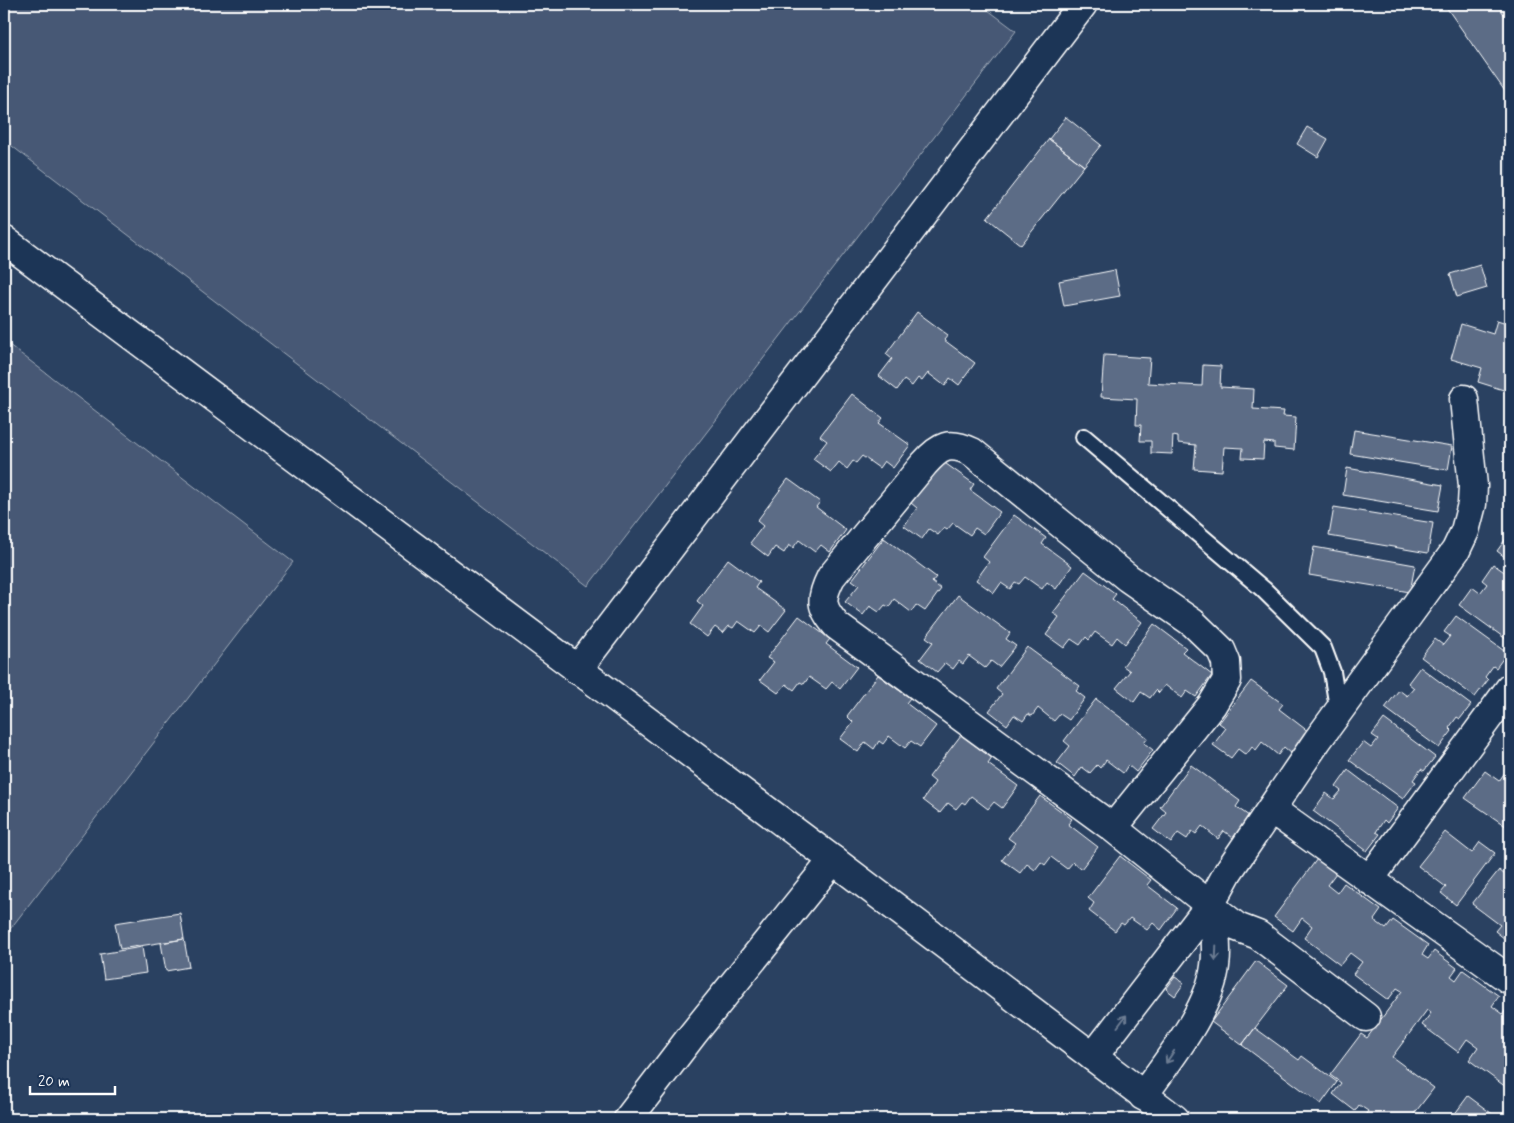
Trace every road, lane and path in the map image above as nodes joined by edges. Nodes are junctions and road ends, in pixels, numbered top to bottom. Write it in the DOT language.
graph roads {
  1 [pos="1083,4"];
  2 [pos="4,240"];
  3 [pos="1464,399"];
  4 [pos="1084,437"];
  5 [pos="578,670"];
  6 [pos="1506,704"];
  7 [pos="1339,713"];
  8 [pos="1271,809"];
  9 [pos="1113,828"];
  10 [pos="833,860"];
  11 [pos="1369,880"];
  12 [pos="1210,905"];
  13 [pos="1510,980"];
  14 [pos="1366,1017"];
  15 [pos="1093,1057"];
  16 [pos="1143,1096"];
  17 [pos="628,1119"];
  18 [pos="1174,1119"];
  1 -- 5 [label="street"];
  2 -- 5 [label="street"];
  3 -- 7 [label="street"];
  4 -- 7 [label="lane"];
  5 -- 10 [label="street"];
  6 -- 11 [label="street"];
  7 -- 8 [label="street"];
  8 -- 11 [label="street"];
  8 -- 12 [label="street"];
  9 -- 9 [label="street"];
  9 -- 12 [label="street"];
  10 -- 15 [label="street"];
  10 -- 17 [label="street"];
  11 -- 13 [label="street"];
  12 -- 14 [label="street"];
  15 -- 12 [label="street, one-way"];
  12 -- 16 [label="street, one-way"];
  15 -- 16 [label="street"];
  16 -- 18 [label="street"];
}
